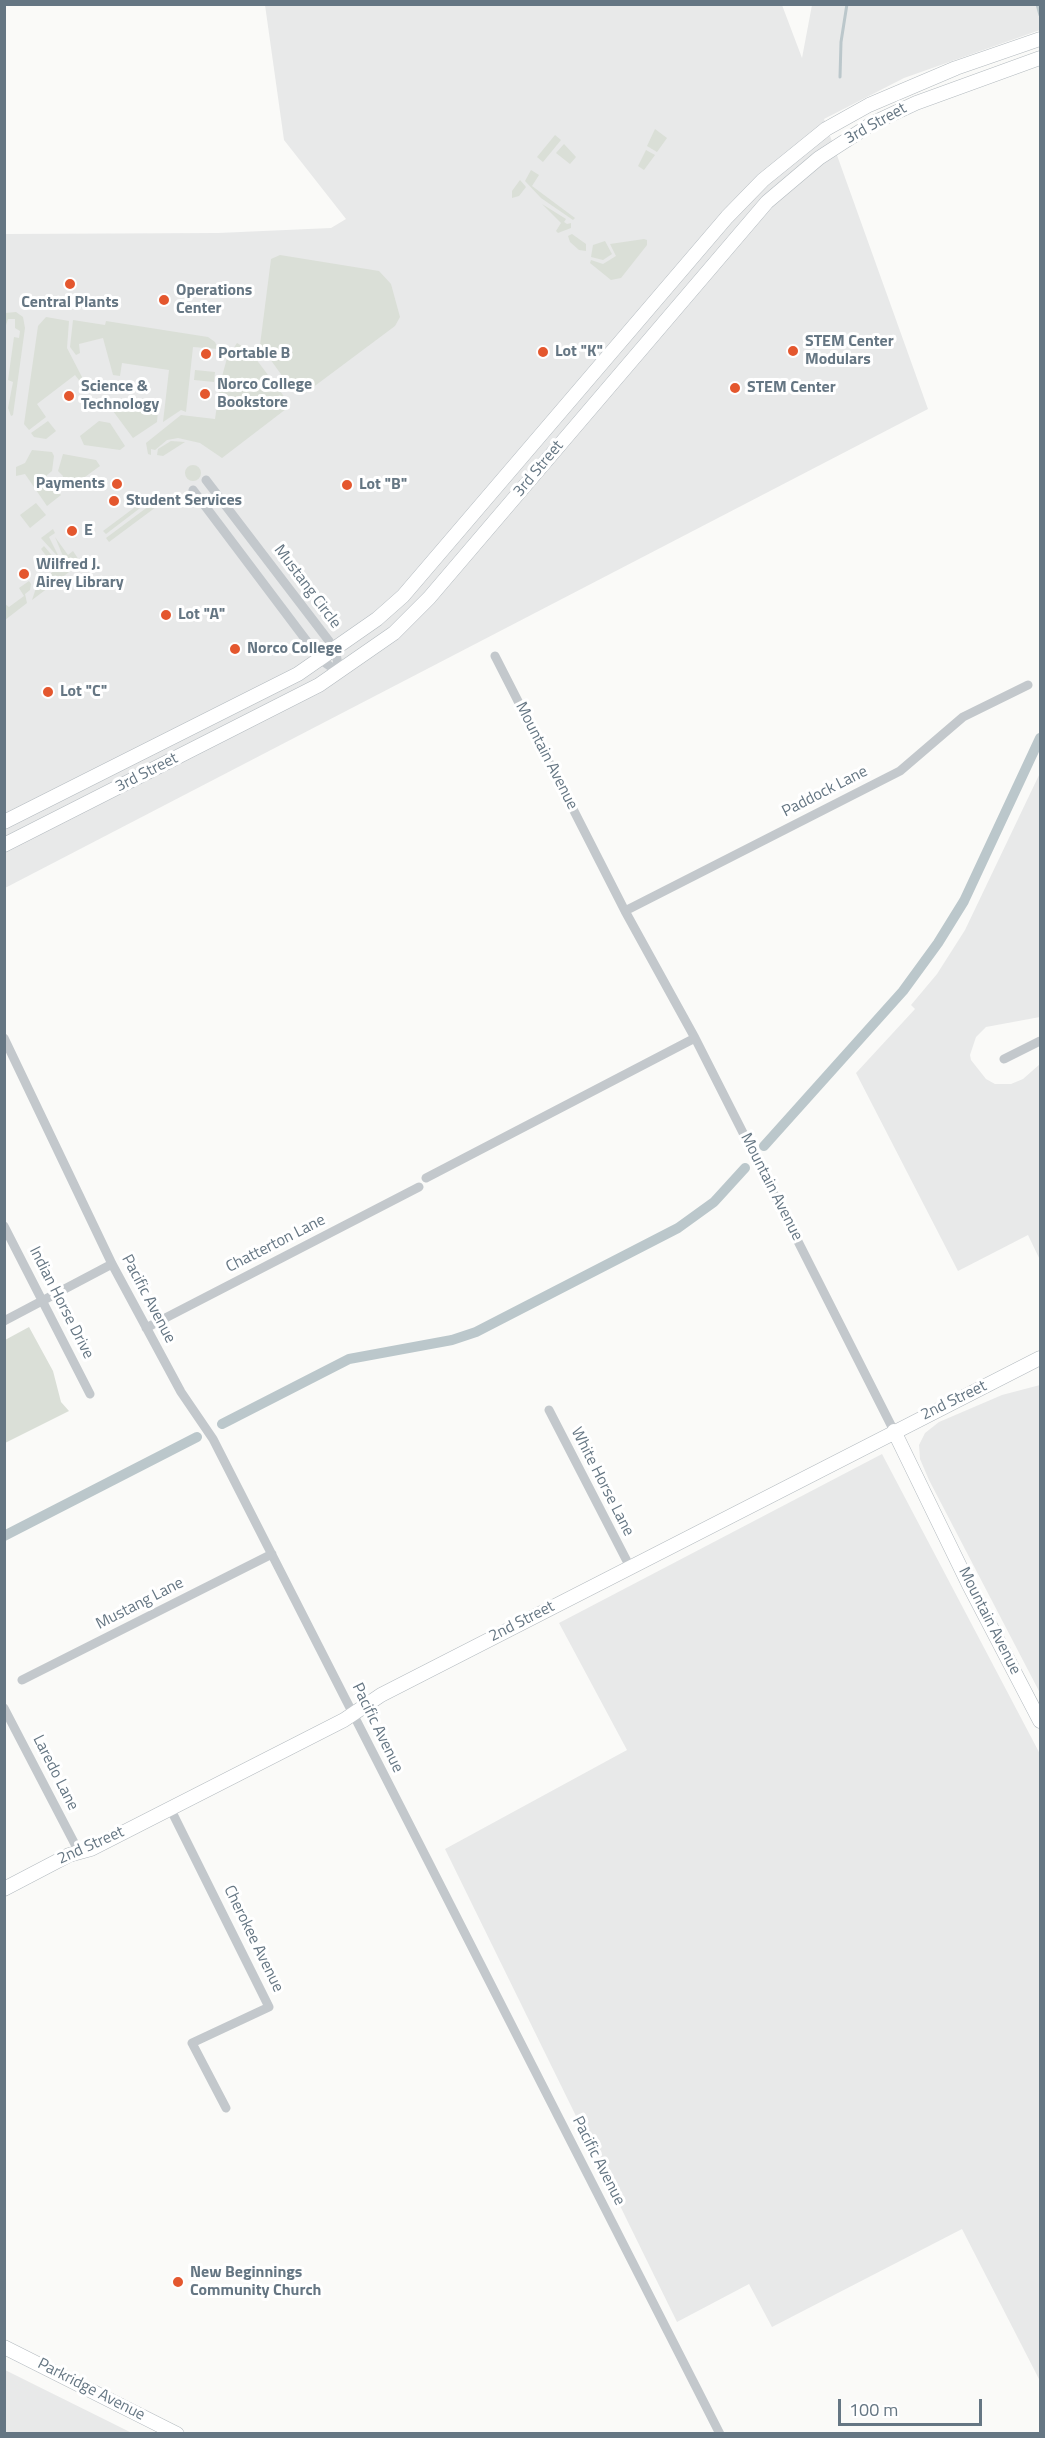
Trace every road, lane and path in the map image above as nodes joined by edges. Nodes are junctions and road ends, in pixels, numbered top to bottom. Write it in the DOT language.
graph roads {
  1 [pos="1041,39"];
  2 [pos="1041,58"];
  3 [pos="518,461"];
  4 [pos="532,477"];
  5 [pos="206,480"];
  6 [pos="193,490"];
  7 [pos="335,650"];
  8 [pos="495,656"];
  9 [pos="321,660"];
  10 [pos="339,673"];
  11 [pos="1028,685"];
  12 [pos="4,822"];
  13 [pos="4,845"];
  14 [pos="625,911"];
  15 [pos="4,1038"];
  16 [pos="695,1038"];
  17 [pos="1041,1041"];
  18 [pos="1004,1059"];
  19 [pos="426,1178"];
  20 [pos="419,1187"];
  21 [pos="4,1226"];
  22 [pos="112,1264"];
  23 [pos="43,1301"];
  24 [pos="4,1321"];
  25 [pos="147,1328"];
  26 [pos="1041,1358"];
  27 [pos="90,1394"];
  28 [pos="549,1410"];
  29 [pos="894,1431"];
  30 [pos="272,1554"];
  31 [pos="630,1567"];
  32 [pos="22,1680"];
  33 [pos="4,1708"];
  34 [pos="353,1714"];
  35 [pos="1041,1721"];
  36 [pos="170,1808"];
  37 [pos="79,1852"];
  38 [pos="4,1889"];
  39 [pos="226,2108"];
  40 [pos="4,2347"];
  41 [pos="177,2433"];
  42 [pos="720,2433"];
  1 -- 3 [label="street, 3rd Street"];
  2 -- 4 [label="street, 3rd Street"];
  3 -- 4 [label="street"];
  3 -- 7 [label="street, 3rd Street"];
  4 -- 10 [label="street, 3rd Street"];
  5 -- 7 [label="street, Mustang Circle"];
  6 -- 9 [label="street, Mustang Circle"];
  7 -- 9 [label="street, 3rd Street"];
  7 -- 10 [label="street, Mustang Circle"];
  8 -- 14 [label="street, Mountain Avenue"];
  9 -- 10 [label="street, Mustang Circle"];
  9 -- 12 [label="street, 3rd Street"];
  10 -- 13 [label="street, 3rd Street"];
  11 -- 14 [label="street, Paddock Lane"];
  14 -- 16 [label="street, Mountain Avenue"];
  15 -- 22 [label="street, Pacific Avenue"];
  16 -- 19 [label="street"];
  16 -- 29 [label="street, Mountain Avenue"];
  17 -- 18 [label="street"];
  20 -- 25 [label="street, Chatterton Lane"];
  21 -- 23 [label="street, Indian Horse Drive"];
  22 -- 23 [label="street"];
  22 -- 25 [label="street, Pacific Avenue"];
  23 -- 24 [label="street"];
  23 -- 27 [label="street, Indian Horse Drive"];
  25 -- 30 [label="street, Pacific Avenue"];
  26 -- 29 [label="street, 2nd Street"];
  28 -- 31 [label="street, White Horse Lane"];
  29 -- 31 [label="street, 2nd Street"];
  29 -- 35 [label="street, Mountain Avenue"];
  30 -- 32 [label="street, Mustang Lane"];
  30 -- 34 [label="street, Pacific Avenue"];
  31 -- 34 [label="street, 2nd Street"];
  33 -- 37 [label="street, Laredo Lane"];
  34 -- 36 [label="street, 2nd Street"];
  34 -- 42 [label="street, Pacific Avenue"];
  36 -- 37 [label="street, 2nd Street"];
  36 -- 39 [label="street, Cherokee Avenue"];
  37 -- 38 [label="street, 2nd Street"];
  40 -- 41 [label="street, Parkridge Avenue"];
}
